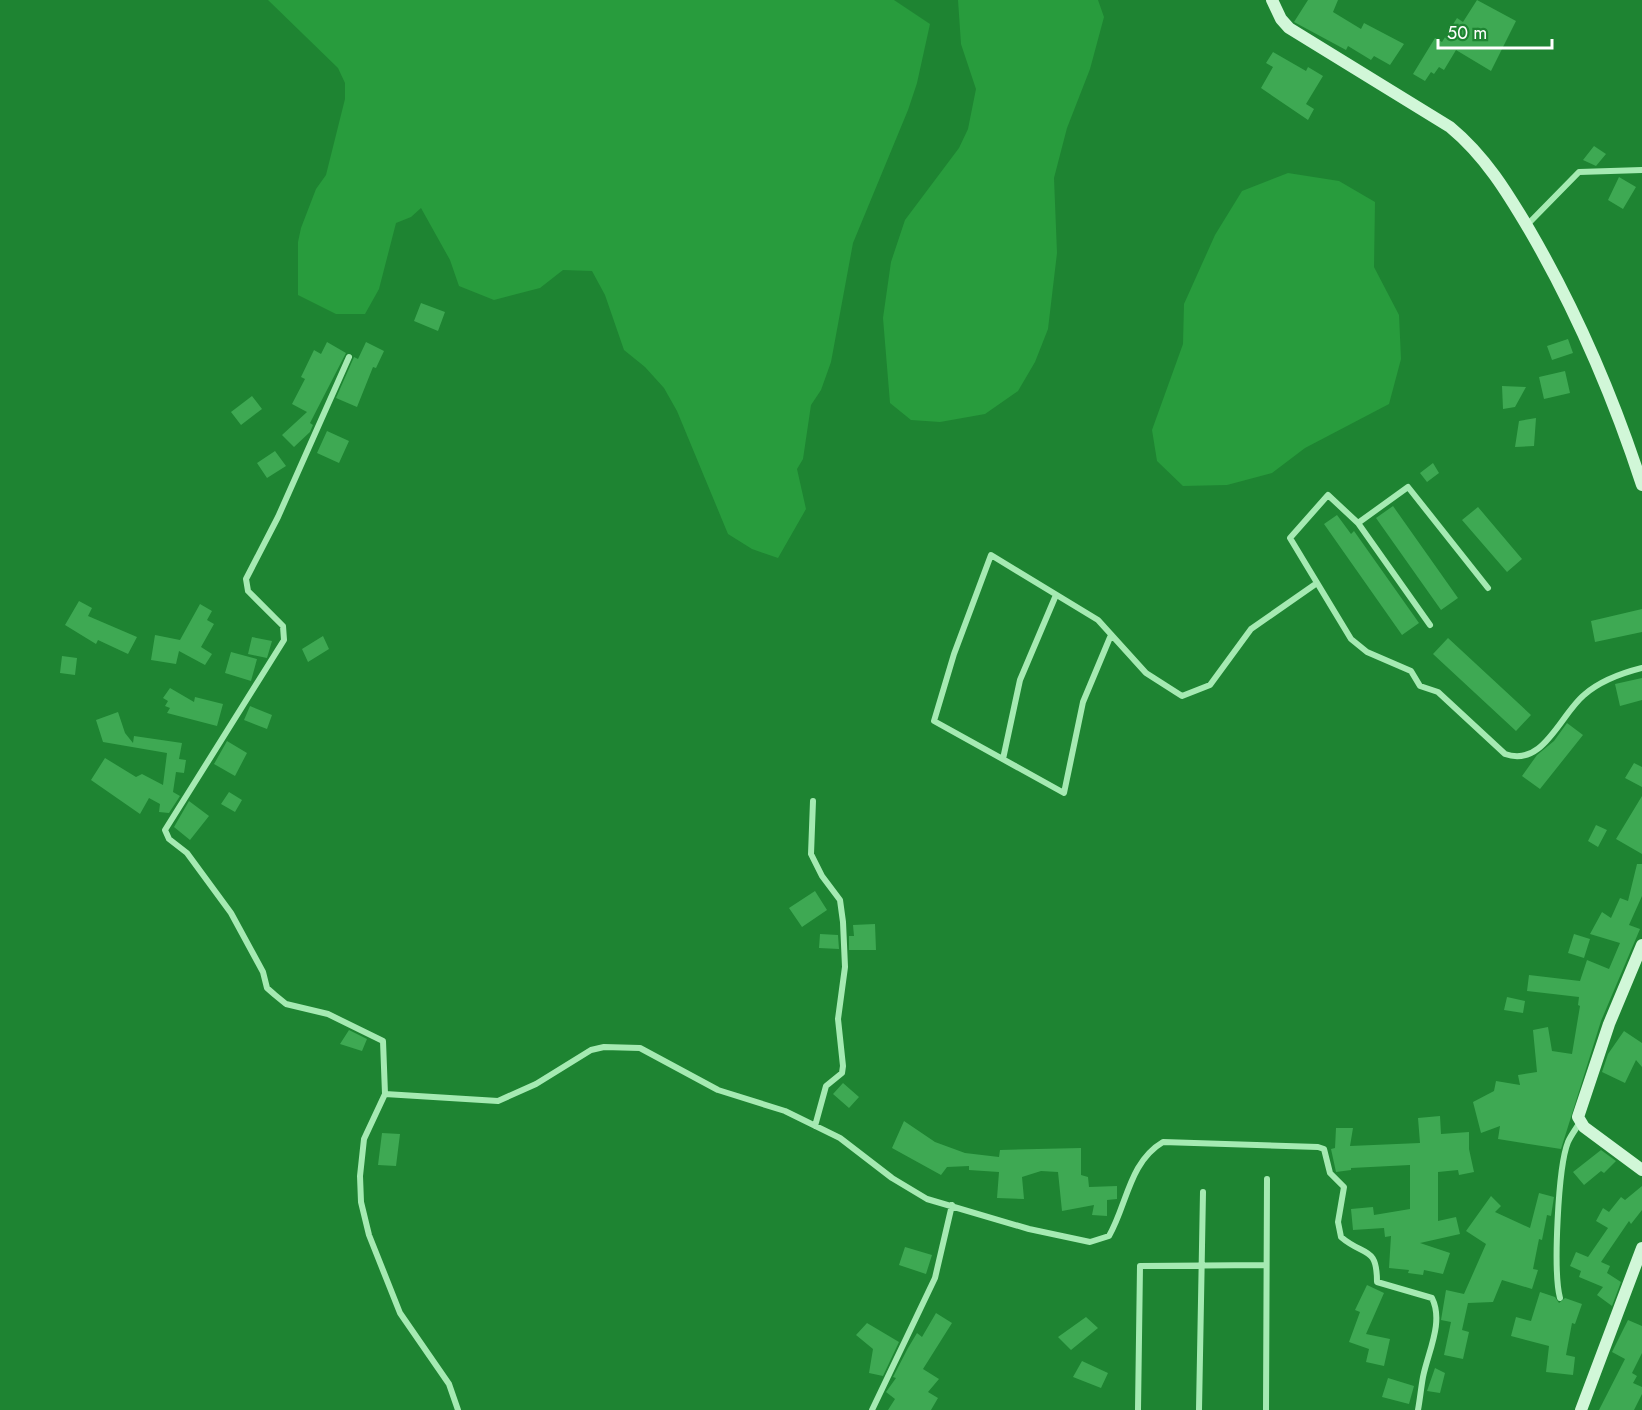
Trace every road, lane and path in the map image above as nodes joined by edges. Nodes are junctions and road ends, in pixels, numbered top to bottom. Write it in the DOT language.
graph roads {
  1 [pos="1272,0"];
  2 [pos="1642,170"];
  3 [pos="1526,226"];
  4 [pos="349,357"];
  5 [pos="1642,485"];
  6 [pos="1358,523"];
  7 [pos="1317,583"];
  8 [pos="1488,588"];
  9 [pos="1056,595"];
  10 [pos="1430,625"];
  11 [pos="1111,635"];
  12 [pos="1642,668"];
  13 [pos="1003,759"];
  14 [pos="813,801"];
  15 [pos="1642,945"];
  16 [pos="385,1094"];
  17 [pos="1580,1122"];
  18 [pos="815,1126"];
  19 [pos="1642,1170"];
  20 [pos="1267,1179"];
  21 [pos="1203,1192"];
  22 [pos="952,1205"];
  23 [pos="1642,1248"];
  24 [pos="1203,1265"];
  25 [pos="1266,1265"];
  26 [pos="1560,1298"];
  27 [pos="458,1410"];
  28 [pos="872,1410"];
  29 [pos="1138,1410"];
  30 [pos="1199,1410"];
  31 [pos="1266,1410"];
  32 [pos="1419,1410"];
  33 [pos="1581,1410"];
  1 -- 3 [label="street"];
  2 -- 3 [label="street"];
  3 -- 5 [label="street"];
  4 -- 16 [label="street"];
  6 -- 7 [label="street"];
  6 -- 8 [label="street"];
  6 -- 10 [label="street"];
  7 -- 11 [label="street"];
  7 -- 12 [label="street"];
  9 -- 11 [label="street"];
  9 -- 13 [label="street"];
  9 -- 13 [label="street"];
  11 -- 13 [label="street"];
  14 -- 18 [label="street"];
  15 -- 17 [label="street"];
  16 -- 18 [label="street"];
  16 -- 27 [label="street"];
  17 -- 19 [label="street"];
  17 -- 26 [label="street"];
  18 -- 22 [label="street"];
  20 -- 25 [label="street"];
  21 -- 24 [label="street"];
  22 -- 28 [label="street"];
  22 -- 32 [label="street"];
  23 -- 33 [label="street"];
  24 -- 25 [label="street"];
  24 -- 29 [label="street"];
  24 -- 30 [label="street"];
  25 -- 31 [label="street"];
}
